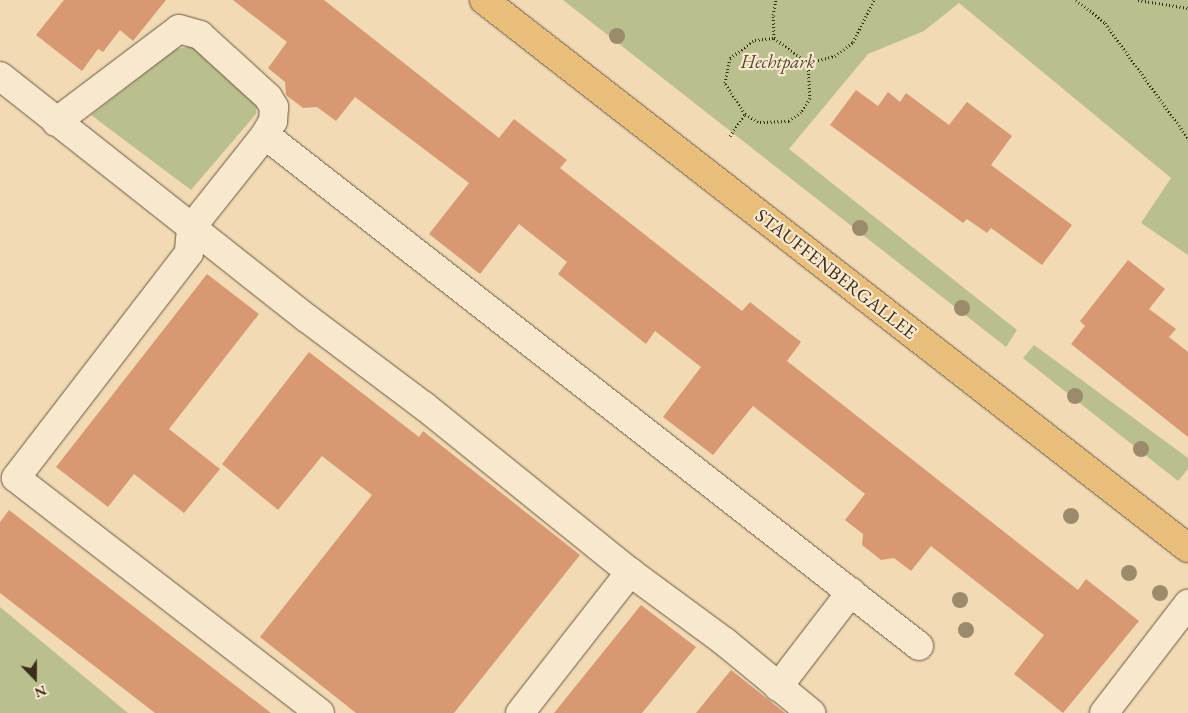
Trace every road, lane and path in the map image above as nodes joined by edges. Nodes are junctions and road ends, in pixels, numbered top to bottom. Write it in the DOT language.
graph roads {
  1 [pos="484,0"];
  2 [pos="776,0"];
  3 [pos="874,0"];
  4 [pos="1076,0"];
  5 [pos="1138,0"];
  6 [pos="1188,8"];
  7 [pos="774,38"];
  8 [pos="808,63"];
  9 [pos="0,76"];
  10 [pos="744,114"];
  11 [pos="56,122"];
  12 [pos="265,135"];
  13 [pos="730,136"];
  14 [pos="1188,138"];
  15 [pos="191,228"];
  16 [pos="1188,548"];
  17 [pos="630,572"];
  18 [pos="851,592"];
  19 [pos="1188,604"];
  20 [pos="919,646"];
  21 [pos="778,687"];
  22 [pos="320,713"];
  23 [pos="520,713"];
  24 [pos="811,713"];
  25 [pos="1104,713"];
  1 -- 16 [label="main road, STAUFFENBERGALLEE"];
  2 -- 7 [label="path"];
  3 -- 8 [label="path"];
  4 -- 14 [label="path"];
  5 -- 6 [label="path"];
  7 -- 8 [label="path"];
  7 -- 10 [label="path"];
  8 -- 10 [label="path"];
  9 -- 11 [label="lane"];
  10 -- 13 [label="path"];
  11 -- 12 [label="lane"];
  11 -- 15 [label="lane"];
  12 -- 15 [label="lane"];
  12 -- 18 [label="lane"];
  15 -- 17 [label="lane"];
  15 -- 22 [label="lane"];
  17 -- 21 [label="lane"];
  17 -- 23 [label="lane"];
  18 -- 20 [label="lane"];
  18 -- 21 [label="lane"];
  19 -- 25 [label="lane"];
  21 -- 24 [label="lane"];
}
